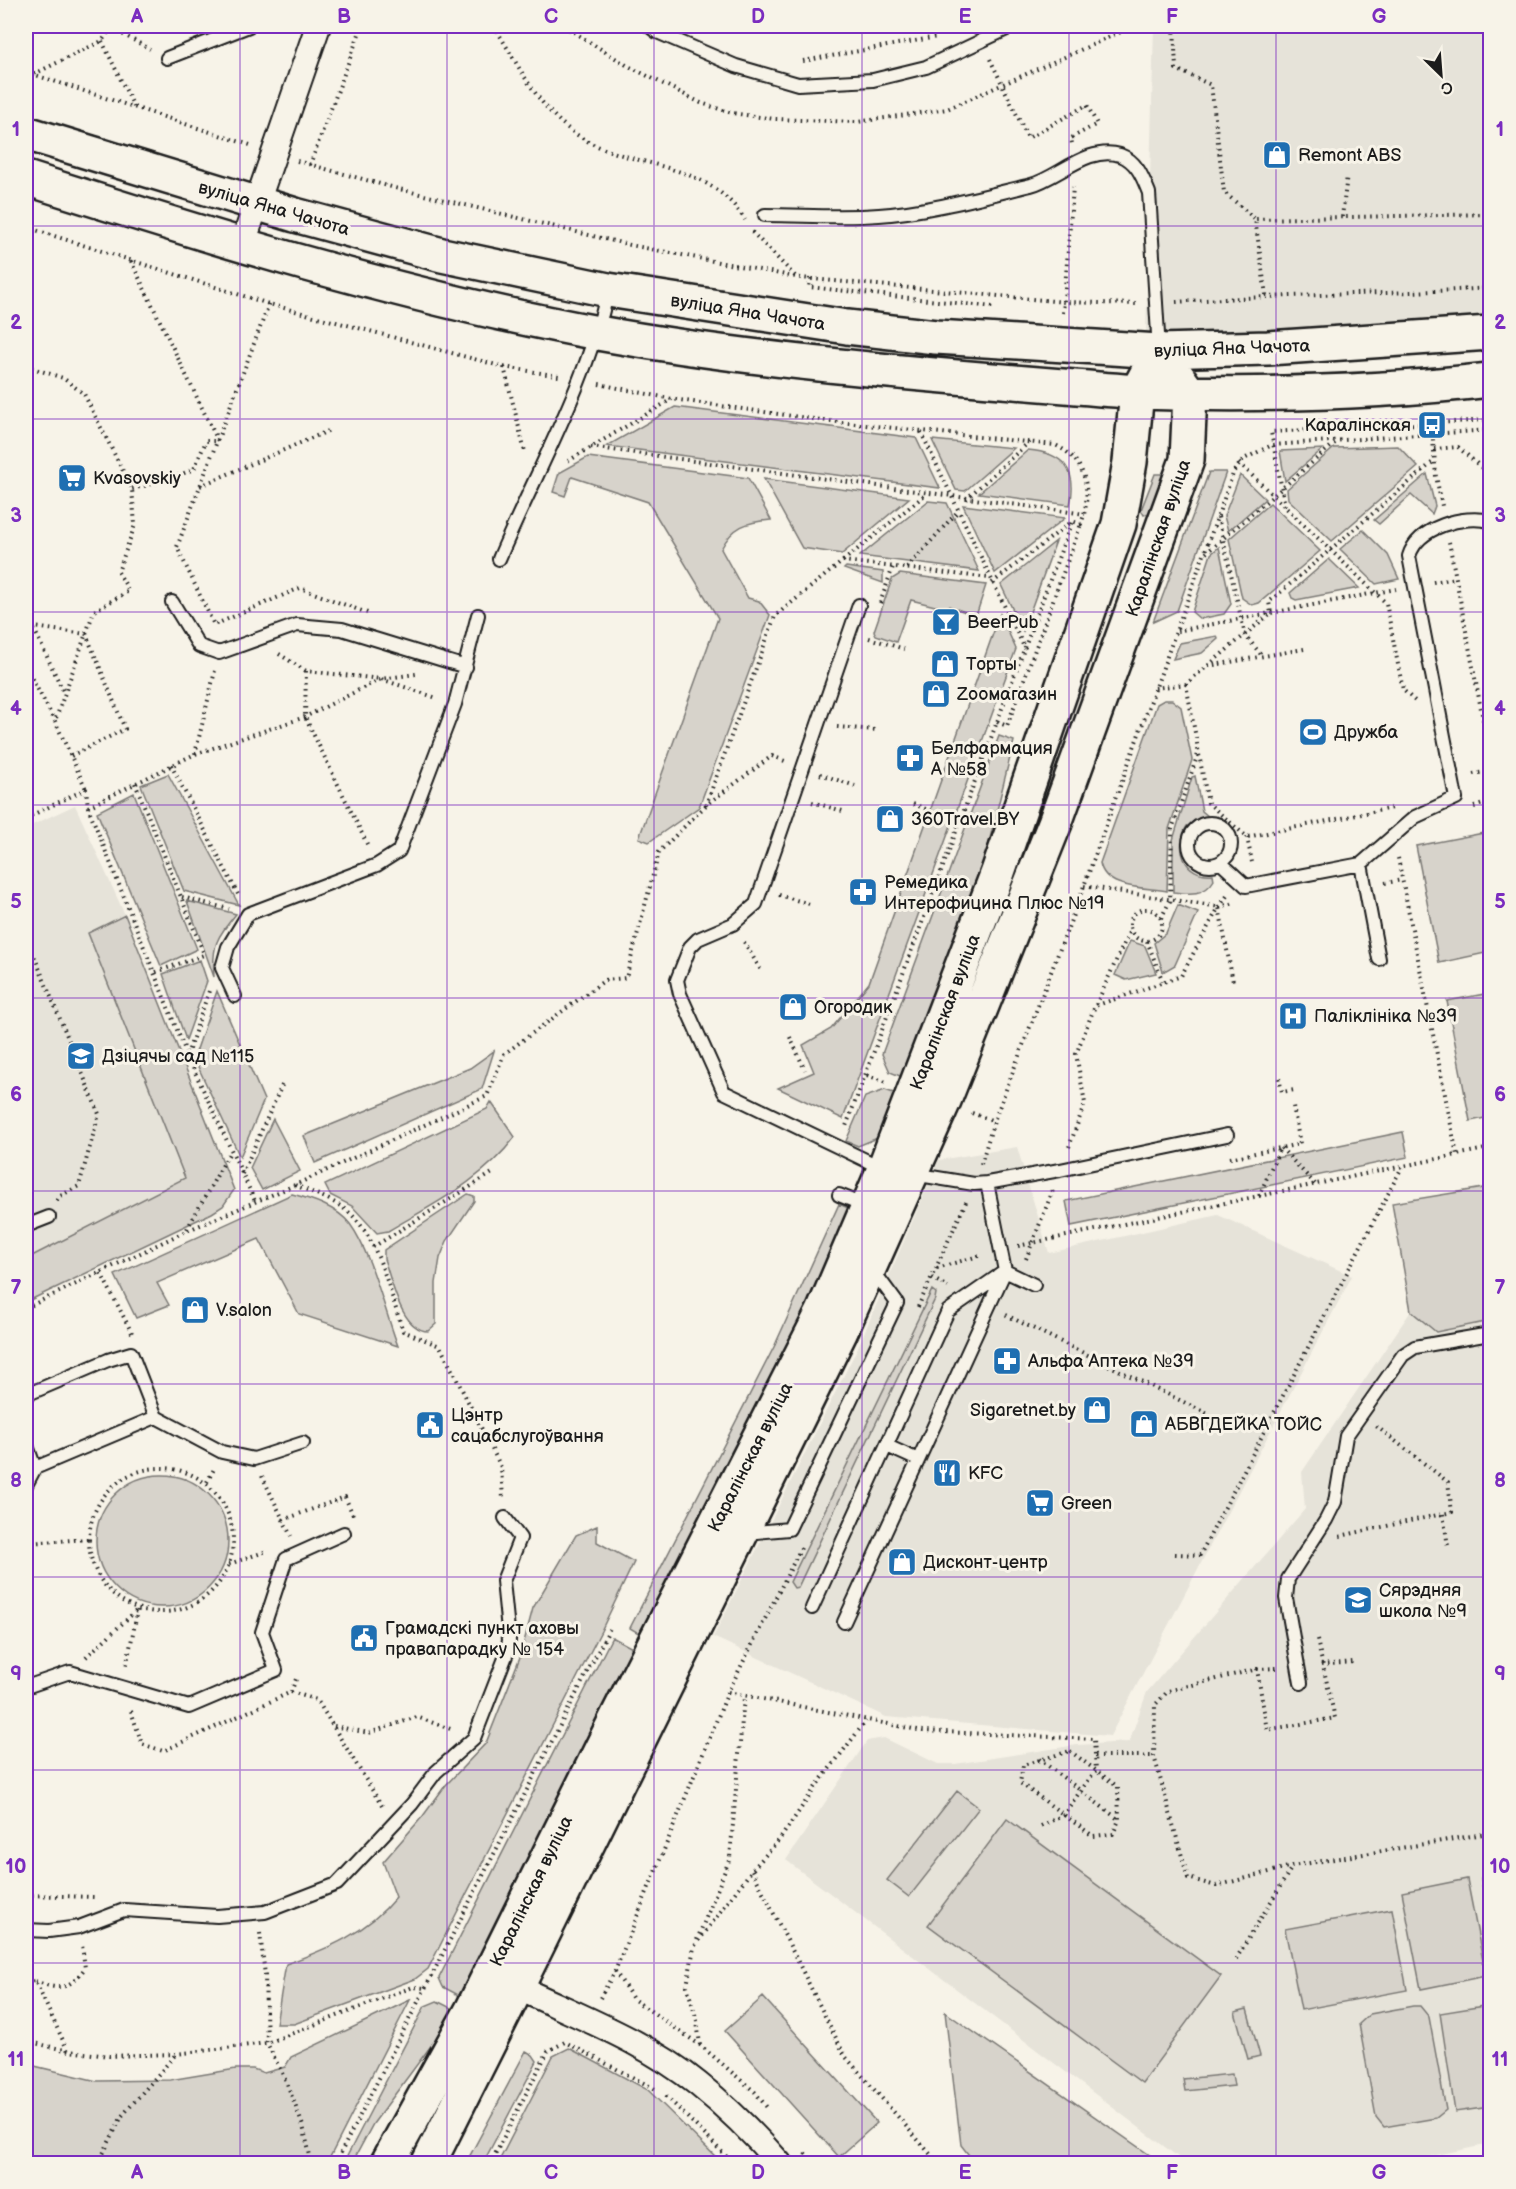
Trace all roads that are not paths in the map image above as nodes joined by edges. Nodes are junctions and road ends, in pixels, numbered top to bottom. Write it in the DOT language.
graph roads {
  1 [pos="249,26"];
  2 [pos="318,26"];
  3 [pos="648,26"];
  4 [pos="1013,26"];
  5 [pos="167,58"];
  6 [pos="29,138"];
  7 [pos="26,178"];
  8 [pos="256,203"];
  9 [pos="765,215"];
  10 [pos="242,246"];
  11 [pos="608,290"];
  12 [pos="598,333"];
  13 [pos="1491,333"];
  14 [pos="1159,351"];
  15 [pos="1491,380"];
  16 [pos="1137,392"];
  17 [pos="1190,394"];
  18 [pos="1491,521"];
  19 [pos="499,559"];
  20 [pos="172,602"];
  21 [pos="859,605"];
  22 [pos="478,615"];
  23 [pos="466,667"];
  24 [pos="1221,862"];
  25 [pos="1361,864"];
  26 [pos="1379,959"];
  27 [pos="235,996"];
  28 [pos="1227,1136"];
  29 [pos="898,1171"];
  30 [pos="980,1183"];
  31 [pos="839,1195"];
  32 [pos="854,1201"];
  33 [pos="49,1217"];
  34 [pos="26,1226"];
  35 [pos="1005,1271"];
  36 [pos="1034,1285"];
  37 [pos="1491,1334"];
  38 [pos="26,1395"];
  39 [pos="156,1417"];
  40 [pos="26,1443"];
  41 [pos="303,1443"];
  42 [pos="887,1446"];
  43 [pos="918,1460"];
  44 [pos="35,1468"];
  45 [pos="26,1485"];
  46 [pos="505,1518"];
  47 [pos="344,1533"];
  48 [pos="812,1608"];
  49 [pos="844,1622"];
  50 [pos="1301,1683"];
  51 [pos="26,1687"];
  52 [pos="26,1930"];
  53 [pos="503,1981"];
  54 [pos="387,2163"];
  55 [pos="428,2163"];
  56 [pos="780,2163"];
  1 -- 5 [label="lane"];
  2 -- 8 [label="street"];
  3 -- 4 [label="lane"];
  6 -- 8 [label="main road, вуліца Яна Чачота"];
  7 -- 10 [label="main road"];
  8 -- 10 [label="street"];
  8 -- 11 [label="main road, вуліца Яна Чачота"];
  9 -- 14 [label="lane"];
  10 -- 12 [label="main road"];
  11 -- 12 [label="lane"];
  11 -- 14 [label="main road, вуліца Яна Чачота"];
  12 -- 16 [label="main road"];
  12 -- 19 [label="lane"];
  13 -- 14 [label="main road, вуліца Яна Чачота"];
  14 -- 16 [label="main road, Каралінская вуліца"];
  14 -- 17 [label="main road"];
  15 -- 17 [label="main road"];
  16 -- 17 [label="main road"];
  16 -- 29 [label="main road, Каралінская вуліца"];
  17 -- 29 [label="main road, Каралінская вуліца"];
  18 -- 25 [label="lane"];
  20 -- 23 [label="lane"];
  21 -- 29 [label="lane"];
  22 -- 23 [label="lane"];
  23 -- 27 [label="lane"];
  24 -- 25 [label="lane"];
  25 -- 26 [label="lane"];
  28 -- 30 [label="lane"];
  29 -- 30 [label="lane"];
  29 -- 53 [label="main road, Каралінская вуліца"];
  29 -- 53 [label="main road, Каралінская вуліца"];
  30 -- 35 [label="lane"];
  31 -- 32 [label="lane"];
  33 -- 34 [label="lane"];
  35 -- 36 [label="lane"];
  35 -- 42 [label="lane"];
  35 -- 43 [label="lane"];
  37 -- 50 [label="lane"];
  38 -- 39 [label="lane"];
  39 -- 41 [label="lane"];
  39 -- 44 [label="lane"];
  40 -- 44 [label="lane"];
  42 -- 43 [label="lane"];
  42 -- 48 [label="lane"];
  43 -- 49 [label="lane"];
  44 -- 45 [label="lane"];
  46 -- 52 [label="lane"];
  47 -- 51 [label="lane"];
  53 -- 54 [label="main road, Каралінская вуліца"];
  53 -- 55 [label="main road, Каралінская вуліца"];
  53 -- 56 [label="street"];
}
